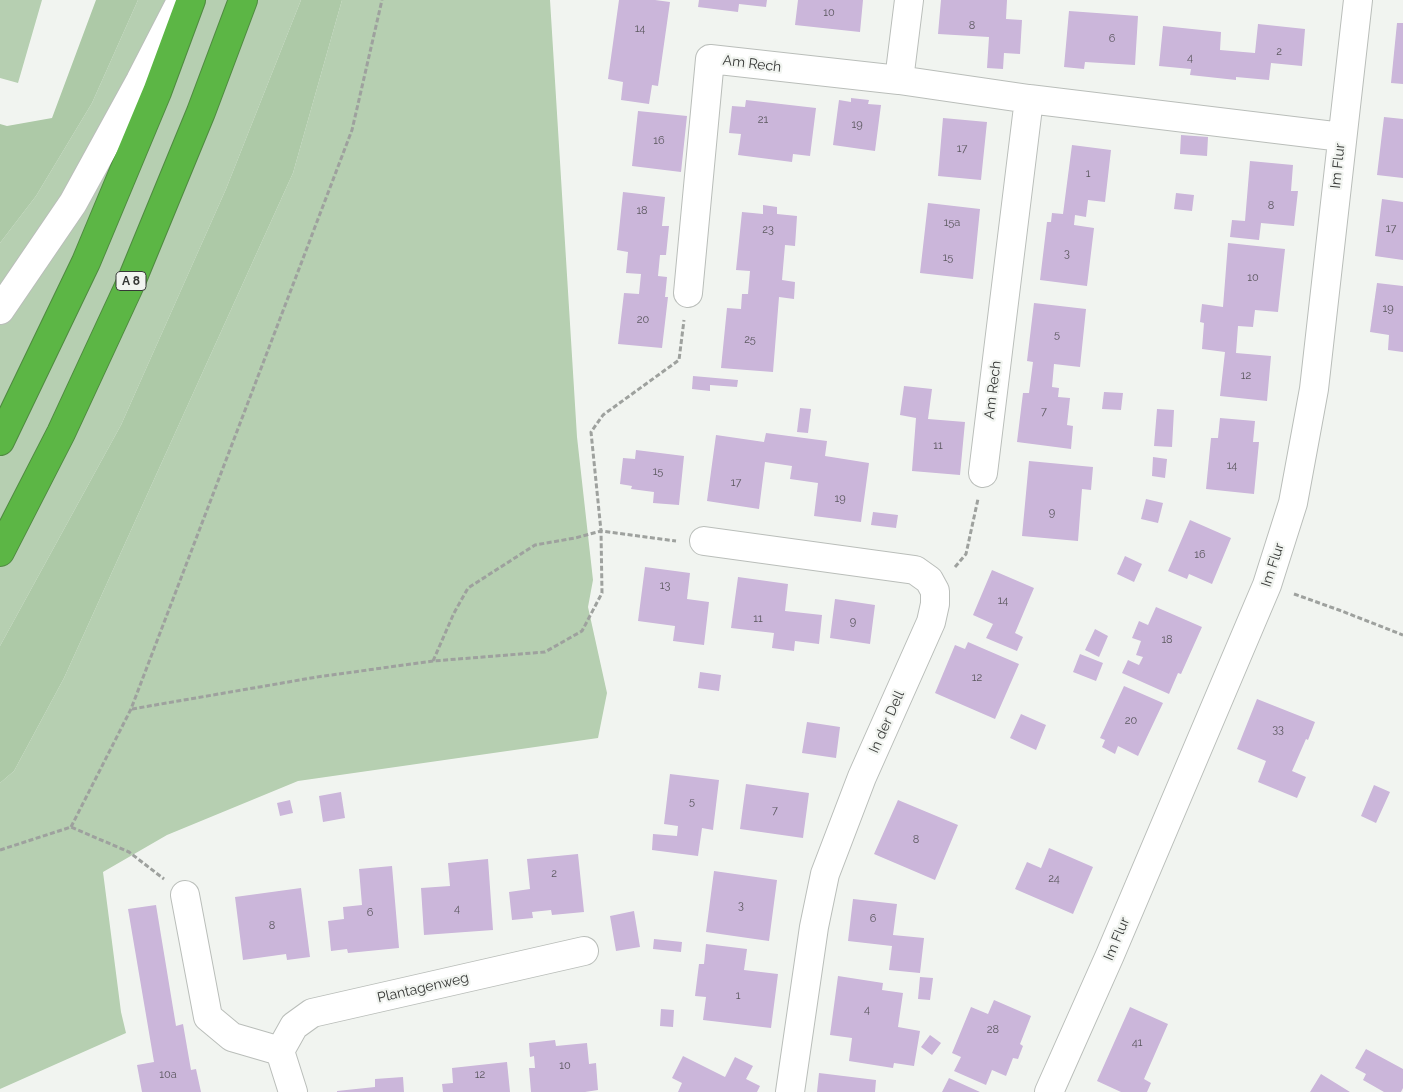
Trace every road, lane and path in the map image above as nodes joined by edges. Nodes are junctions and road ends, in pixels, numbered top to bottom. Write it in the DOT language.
graph roads {
  1 [pos="181,0"];
  2 [pos="191,0"];
  3 [pos="243,0"];
  4 [pos="382,0"];
  5 [pos="909,0"];
  6 [pos="1358,0"];
  7 [pos="899,80"];
  8 [pos="1028,99"];
  9 [pos="1342,137"];
  10 [pos="688,294"];
  11 [pos="0,310"];
  12 [pos="0,442"];
  13 [pos="983,473"];
  14 [pos="601,531"];
  15 [pos="704,541"];
  16 [pos="0,552"];
  17 [pos="1267,585"];
  18 [pos="935,591"];
  19 [pos="1403,636"];
  20 [pos="434,662"];
  21 [pos="132,709"];
  22 [pos="71,827"];
  23 [pos="0,850"];
  24 [pos="185,895"];
  25 [pos="584,951"];
  26 [pos="280,1051"];
  27 [pos="293,1092"];
  28 [pos="790,1092"];
  29 [pos="1049,1092"];
  1 -- 11 [label="street"];
  2 -- 12 [label="highway"];
  3 -- 16 [label="highway, A 8"];
  4 -- 21 [label="path"];
  5 -- 7 [label="street"];
  6 -- 9 [label="street, Im Flur"];
  7 -- 8 [label="street, Am Rech"];
  7 -- 10 [label="street, Am Rech"];
  8 -- 9 [label="street, Am Rech"];
  8 -- 13 [label="street, Am Rech"];
  9 -- 17 [label="street, Im Flur"];
  10 -- 14 [label="path"];
  13 -- 18 [label="path"];
  14 -- 15 [label="path"];
  14 -- 20 [label="path"];
  14 -- 20 [label="path"];
  15 -- 18 [label="street"];
  17 -- 19 [label="path"];
  17 -- 29 [label="street, Im Flur"];
  18 -- 28 [label="street, In der Dell"];
  20 -- 21 [label="path"];
  21 -- 22 [label="path"];
  22 -- 23 [label="path"];
  22 -- 24 [label="path"];
  24 -- 26 [label="street"];
  25 -- 26 [label="street, Plantagenweg"];
  26 -- 27 [label="street"];
}
